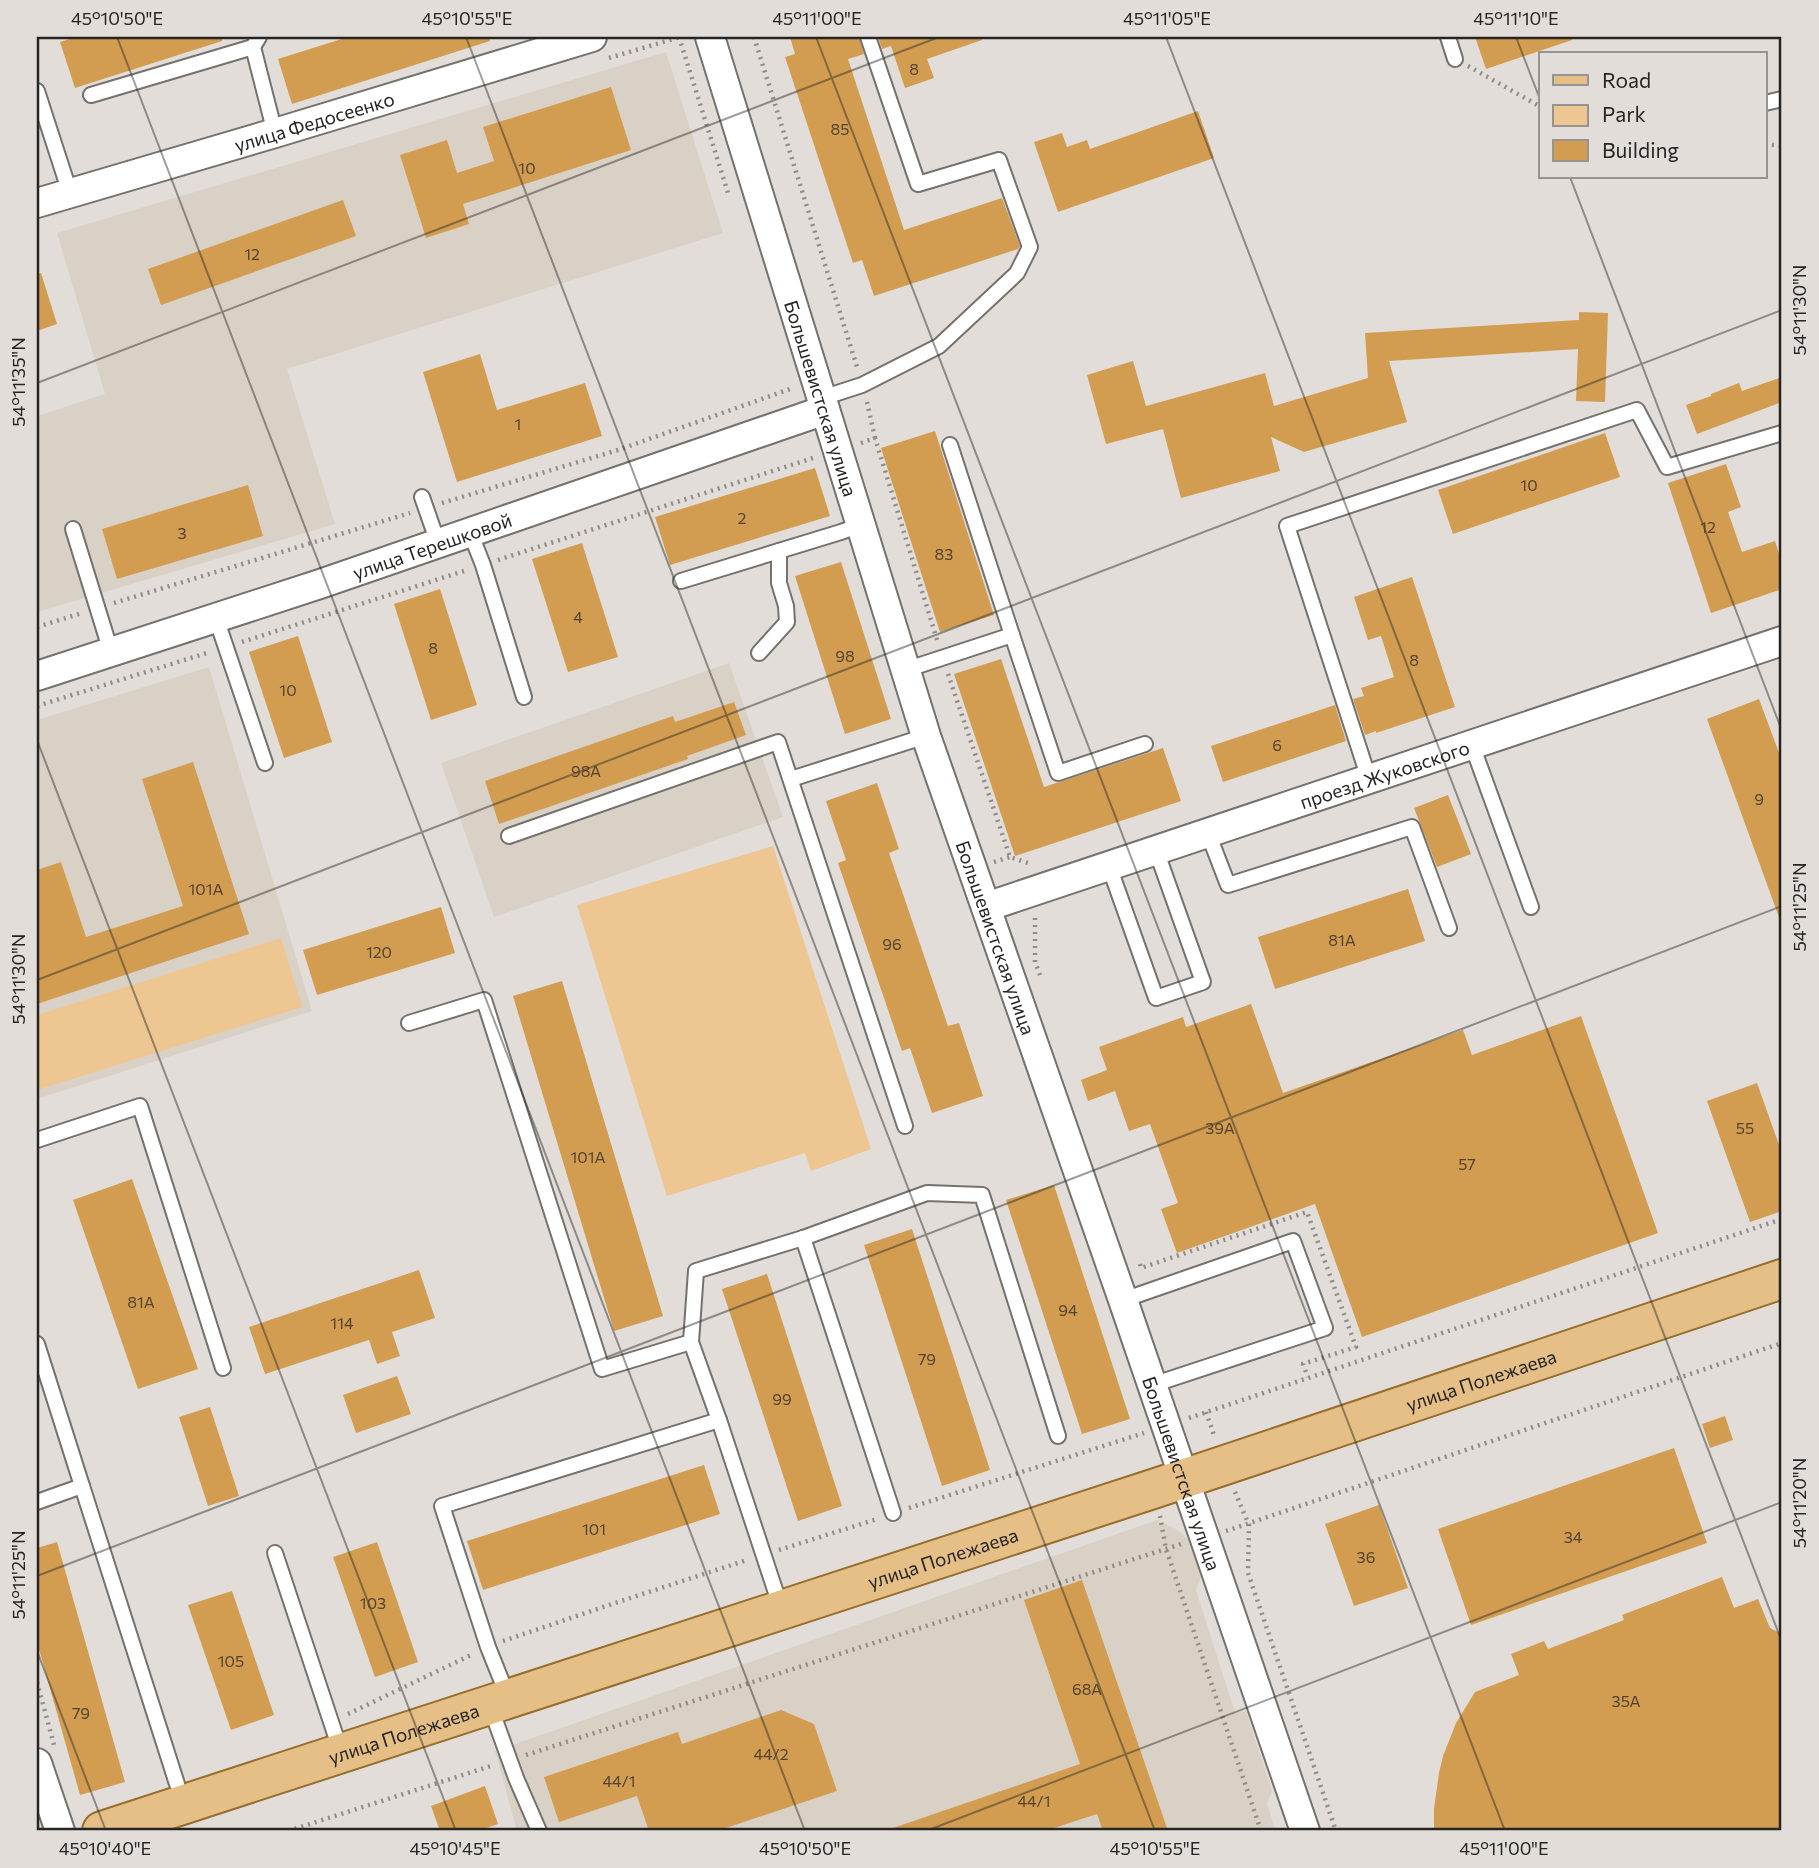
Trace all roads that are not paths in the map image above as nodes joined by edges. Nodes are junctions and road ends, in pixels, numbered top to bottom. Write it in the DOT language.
graph roads {
  1 [pos="592,37"];
  2 [pos="710,37"];
  3 [pos="868,37"];
  4 [pos="1448,37"];
  5 [pos="256,42"];
  6 [pos="1455,59"];
  7 [pos="37,91"];
  8 [pos="91,95"];
  9 [pos="275,133"];
  10 [pos="70,193"];
  11 [pos="37,203"];
  12 [pos="816,409"];
  13 [pos="1782,433"];
  14 [pos="950,444"];
  15 [pos="422,497"];
  16 [pos="860,525"];
  17 [pos="73,529"];
  18 [pos="470,532"];
  19 [pos="438,543"];
  20 [pos="779,551"];
  21 [pos="681,581"];
  22 [pos="216,618"];
  23 [pos="1012,635"];
  24 [pos="1782,641"];
  25 [pos="111,652"];
  26 [pos="759,653"];
  27 [pos="905,670"];
  28 [pos="37,676"];
  29 [pos="524,697"];
  30 [pos="926,736"];
  31 [pos="1145,744"];
  32 [pos="1472,744"];
  33 [pos="265,763"];
  34 [pos="791,779"];
  35 [pos="1369,779"];
  36 [pos="1208,833"];
  37 [pos="509,835"];
  38 [pos="1156,850"];
  39 [pos="1109,866"];
  40 [pos="986,906"];
  41 [pos="1531,906"];
  42 [pos="1449,928"];
  43 [pos="409,1023"];
  44 [pos="905,1126"];
  45 [pos="37,1140"];
  46 [pos="803,1238"];
  47 [pos="1782,1279"];
  48 [pos="1123,1300"];
  49 [pos="691,1342"];
  50 [pos="37,1343"];
  51 [pos="223,1368"];
  52 [pos="1152,1385"];
  53 [pos="719,1420"];
  54 [pos="1058,1436"];
  55 [pos="1170,1483"];
  56 [pos="82,1486"];
  57 [pos="37,1502"];
  58 [pos="893,1513"];
  59 [pos="275,1553"];
  60 [pos="781,1610"];
  61 [pos="499,1702"];
  62 [pos="336,1738"];
  63 [pos="46,1756"];
  64 [pos="177,1784"];
  65 [pos="60,1831"];
  66 [pos="102,1831"];
  67 [pos="539,1831"];
  68 [pos="1305,1831"];
  1 -- 9 [label="street, улица Федосеенко"];
  2 -- 12 [label="street, Большевистская улица"];
  3 -- 12 [label="lane"];
  4 -- 6 [label="lane"];
  5 -- 8 [label="lane"];
  5 -- 9 [label="lane"];
  7 -- 10 [label="lane"];
  9 -- 10 [label="street, улица Федосеенко"];
  10 -- 11 [label="street, улица Федосеенко"];
  12 -- 16 [label="street, Большевистская улица"];
  12 -- 18 [label="street, улица Терешковой"];
  13 -- 35 [label="lane"];
  14 -- 23 [label="lane"];
  15 -- 19 [label="lane"];
  16 -- 20 [label="lane"];
  16 -- 27 [label="street, Большевистская улица"];
  17 -- 25 [label="lane"];
  18 -- 19 [label="street, улица Терешковой"];
  18 -- 29 [label="lane"];
  19 -- 22 [label="street, улица Терешковой"];
  20 -- 21 [label="lane"];
  20 -- 26 [label="lane"];
  22 -- 25 [label="street, улица Терешковой"];
  22 -- 33 [label="lane"];
  23 -- 27 [label="lane"];
  23 -- 31 [label="lane"];
  24 -- 32 [label="street, проезд Жуковского"];
  25 -- 28 [label="street, улица Терешковой"];
  27 -- 30 [label="street, Большевистская улица"];
  30 -- 34 [label="lane"];
  30 -- 40 [label="street, Большевистская улица"];
  32 -- 35 [label="street, проезд Жуковского"];
  32 -- 41 [label="lane"];
  34 -- 37 [label="lane"];
  34 -- 44 [label="lane"];
  35 -- 36 [label="street, проезд Жуковского"];
  36 -- 38 [label="street, проезд Жуковского"];
  36 -- 42 [label="lane"];
  38 -- 39 [label="street, проезд Жуковского"];
  38 -- 39 [label="lane"];
  39 -- 40 [label="street, проезд Жуковского"];
  40 -- 48 [label="street, Большевистская улица"];
  43 -- 49 [label="lane"];
  45 -- 51 [label="lane"];
  46 -- 49 [label="lane"];
  46 -- 54 [label="lane"];
  46 -- 58 [label="lane"];
  47 -- 55 [label="main road, улица Полежаева"];
  48 -- 52 [label="street, Большевистская улица"];
  48 -- 52 [label="lane"];
  49 -- 53 [label="lane"];
  50 -- 56 [label="lane"];
  52 -- 55 [label="street, Большевистская улица"];
  53 -- 60 [label="lane"];
  53 -- 61 [label="lane"];
  55 -- 60 [label="main road, улица Полежаева"];
  55 -- 68 [label="street, Большевистская улица"];
  56 -- 57 [label="lane"];
  56 -- 64 [label="lane"];
  59 -- 62 [label="lane"];
  60 -- 61 [label="main road, улица Полежаева"];
  61 -- 62 [label="main road, улица Полежаева"];
  61 -- 67 [label="lane"];
  62 -- 66 [label="main road, улица Полежаева"];
  63 -- 65 [label="street"];
}
